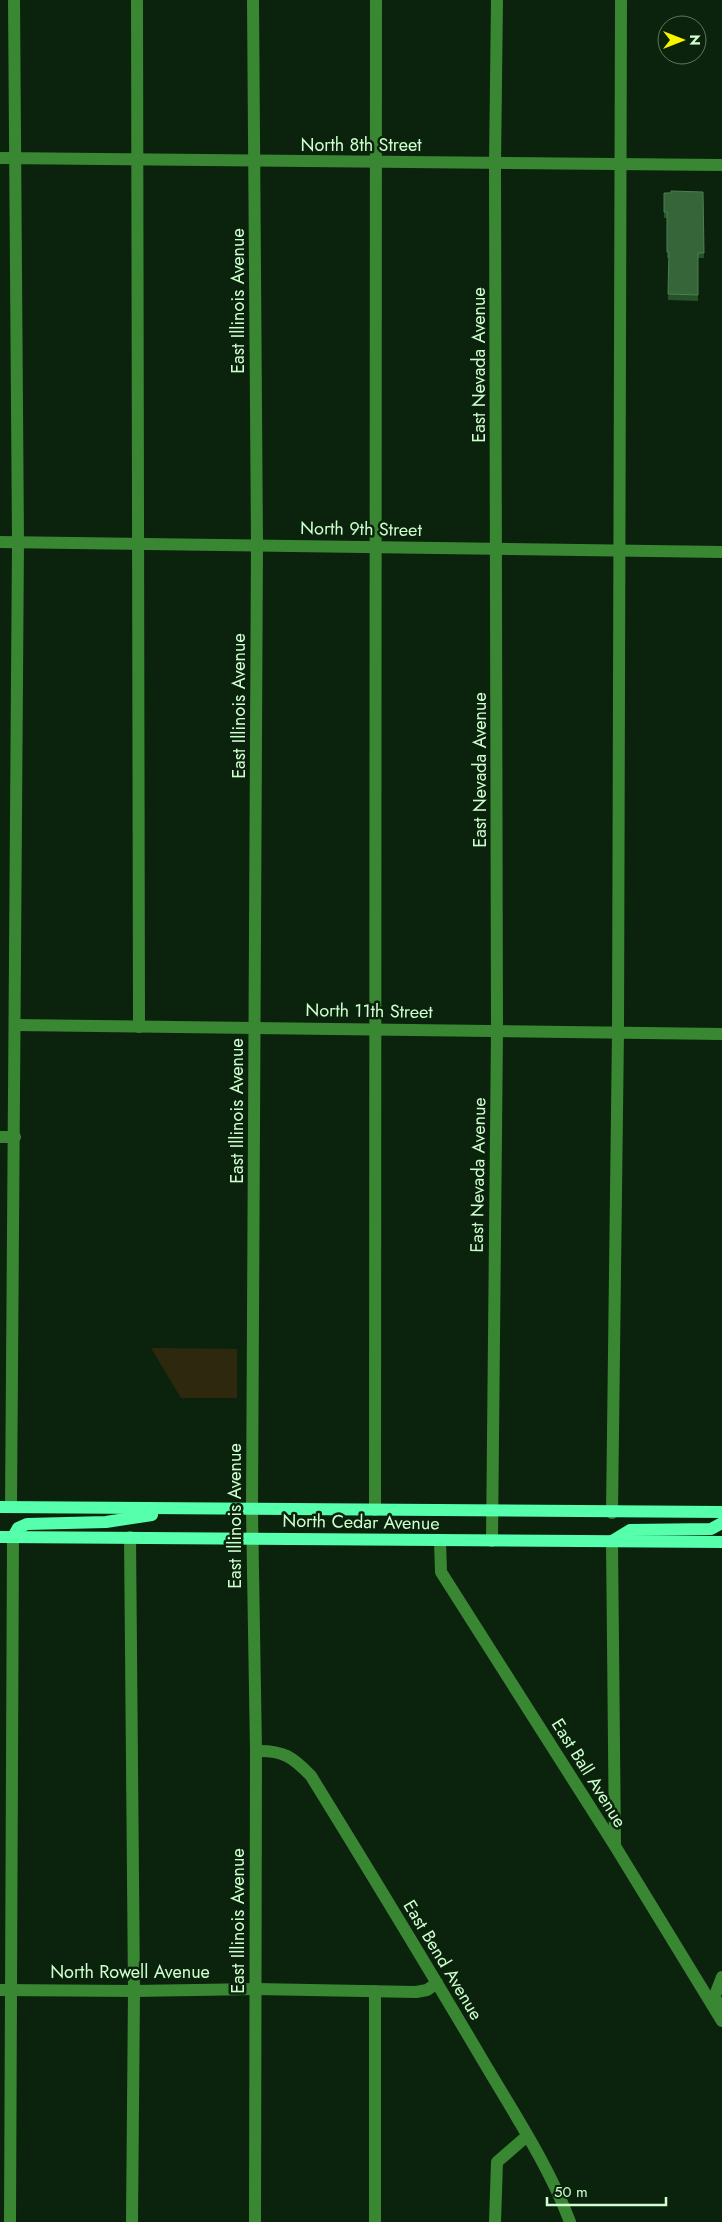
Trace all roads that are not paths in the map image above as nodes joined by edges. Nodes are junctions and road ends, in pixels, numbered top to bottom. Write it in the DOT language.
graph roads {
  1 [pos="14,0"];
  2 [pos="137,0"];
  3 [pos="253,0"];
  4 [pos="376,0"];
  5 [pos="497,0"];
  6 [pos="621,0"];
  7 [pos="0,158"];
  8 [pos="14,158"];
  9 [pos="138,160"];
  10 [pos="254,162"];
  11 [pos="375,163"];
  12 [pos="495,164"];
  13 [pos="621,164"];
  14 [pos="722,165"];
  15 [pos="0,542"];
  16 [pos="18,542"];
  17 [pos="138,544"];
  18 [pos="257,545"];
  19 [pos="376,547"];
  20 [pos="497,548"];
  21 [pos="619,550"];
  22 [pos="722,552"];
  23 [pos="16,1025"];
  24 [pos="139,1027"];
  25 [pos="255,1027"];
  26 [pos="375,1029"];
  27 [pos="497,1030"];
  28 [pos="618,1032"];
  29 [pos="722,1034"];
  30 [pos="0,1137"];
  31 [pos="15,1137"];
  32 [pos="5,1507"];
  33 [pos="184,1509"];
  34 [pos="252,1510"];
  35 [pos="375,1510"];
  36 [pos="492,1511"];
  37 [pos="612,1512"];
  38 [pos="722,1512"];
  39 [pos="722,1524"];
  40 [pos="6,1537"];
  41 [pos="130,1538"];
  42 [pos="252,1539"];
  43 [pos="440,1541"];
  44 [pos="492,1541"];
  45 [pos="612,1541"];
  46 [pos="722,1542"];
  47 [pos="256,1751"];
  48 [pos="614,1846"];
  49 [pos="722,1977"];
  50 [pos="437,1983"];
  51 [pos="256,1989"];
  52 [pos="6,1990"];
  53 [pos="134,1991"];
  54 [pos="375,1991"];
  55 [pos="717,2003"];
  56 [pos="722,2021"];
  57 [pos="527,2136"];
  58 [pos="10,2222"];
  59 [pos="132,2222"];
  60 [pos="255,2222"];
  61 [pos="374,2222"];
  62 [pos="495,2222"];
  63 [pos="570,2222"];
  1 -- 8 [label="street"];
  2 -- 9 [label="street"];
  3 -- 10 [label="street, East Illinois Avenue"];
  4 -- 11 [label="street"];
  5 -- 12 [label="street, East Nevada Avenue"];
  6 -- 13 [label="street"];
  7 -- 8 [label="street, North 8th Street"];
  8 -- 9 [label="street, North 8th Street"];
  8 -- 16 [label="street"];
  9 -- 10 [label="street, North 8th Street"];
  9 -- 17 [label="street"];
  10 -- 11 [label="street, North 8th Street"];
  10 -- 18 [label="street, East Illinois Avenue"];
  11 -- 12 [label="street, North 8th Street"];
  11 -- 19 [label="street"];
  12 -- 13 [label="street, North 8th Street"];
  12 -- 20 [label="street, East Nevada Avenue"];
  13 -- 14 [label="street, North 8th Street"];
  13 -- 21 [label="street"];
  15 -- 16 [label="street, North 9th Street"];
  16 -- 17 [label="street, North 9th Street"];
  16 -- 23 [label="street"];
  17 -- 18 [label="street, North 9th Street"];
  17 -- 24 [label="street"];
  18 -- 19 [label="street, North 9th Street"];
  18 -- 25 [label="street, East Illinois Avenue"];
  19 -- 20 [label="street, North 9th Street"];
  19 -- 26 [label="street"];
  20 -- 21 [label="street, North 9th Street"];
  20 -- 27 [label="street, East Nevada Avenue"];
  21 -- 22 [label="street, North 9th Street"];
  21 -- 28 [label="street"];
  23 -- 24 [label="street, North 11th Street"];
  23 -- 31 [label="street"];
  24 -- 25 [label="street, North 11th Street"];
  25 -- 26 [label="street, North 11th Street"];
  25 -- 34 [label="street, East Illinois Avenue"];
  26 -- 27 [label="street, North 11th Street"];
  26 -- 35 [label="street"];
  27 -- 28 [label="street, North 11th Street"];
  27 -- 36 [label="street, East Nevada Avenue"];
  28 -- 29 [label="street, North 11th Street"];
  28 -- 37 [label="street"];
  30 -- 31 [label="street"];
  31 -- 32 [label="street"];
  32 -- 33 [label="main road, North Cedar Avenue"];
  33 -- 34 [label="main road, North Cedar Avenue"];
  33 -- 40 [label="main road"];
  34 -- 35 [label="main road, North Cedar Avenue"];
  34 -- 42 [label="street, East Illinois Avenue"];
  35 -- 36 [label="main road, North Cedar Avenue"];
  36 -- 37 [label="main road, North Cedar Avenue"];
  36 -- 44 [label="street, East Nevada Avenue"];
  37 -- 38 [label="main road, North Cedar Avenue"];
  39 -- 45 [label="main road"];
  40 -- 41 [label="main road, North Cedar Avenue"];
  40 -- 52 [label="street"];
  41 -- 42 [label="main road, North Cedar Avenue"];
  41 -- 53 [label="street"];
  42 -- 43 [label="main road, North Cedar Avenue"];
  42 -- 47 [label="street, East Illinois Avenue"];
  43 -- 44 [label="main road, North Cedar Avenue"];
  43 -- 48 [label="street, East Ball Avenue"];
  44 -- 45 [label="main road, North Cedar Avenue"];
  45 -- 46 [label="main road, North Cedar Avenue"];
  45 -- 48 [label="street"];
  47 -- 50 [label="street, East Bend Avenue"];
  47 -- 51 [label="street, East Illinois Avenue"];
  48 -- 55 [label="street, East Ball Avenue"];
  49 -- 55 [label="street"];
  50 -- 54 [label="street, North Rowell Avenue"];
  50 -- 57 [label="street, East Bend Avenue"];
  51 -- 53 [label="street, North Rowell Avenue"];
  51 -- 54 [label="street, North Rowell Avenue"];
  51 -- 60 [label="street, East Illinois Avenue"];
  52 -- 53 [label="street, North Rowell Avenue"];
  52 -- 58 [label="street"];
  53 -- 59 [label="street"];
  54 -- 61 [label="street"];
  55 -- 56 [label="street, East Ball Avenue"];
  57 -- 62 [label="street"];
  57 -- 63 [label="street, East Bend Avenue"];
}
